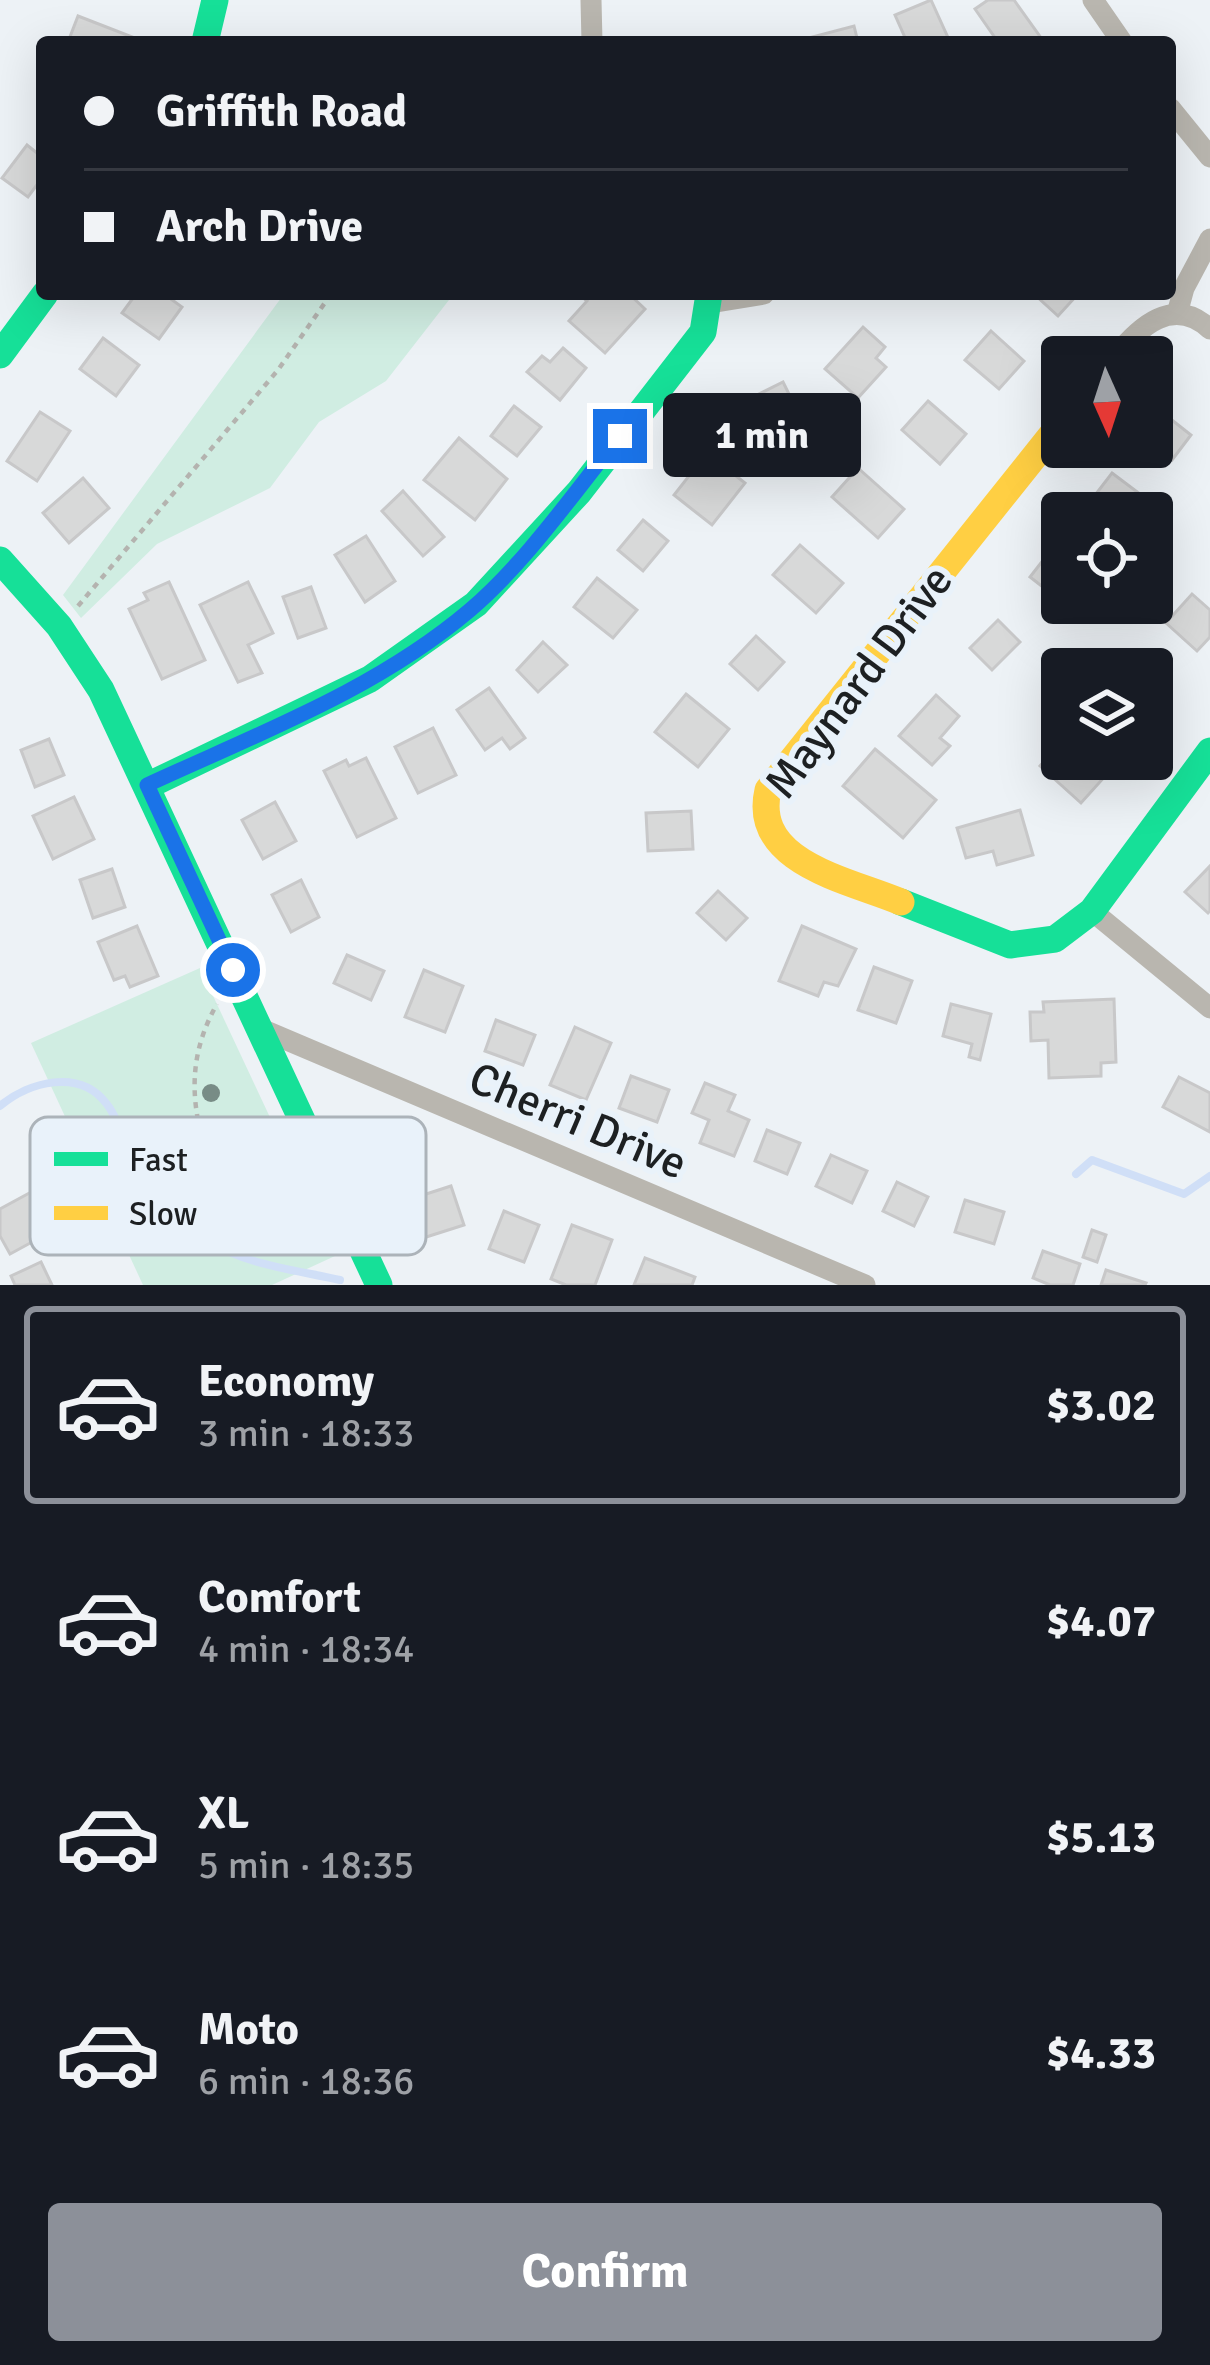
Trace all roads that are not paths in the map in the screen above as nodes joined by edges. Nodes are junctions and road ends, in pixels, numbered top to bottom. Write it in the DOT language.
graph roads {
  1 [pos="215,0"];
  2 [pos="591,0"];
  3 [pos="1093,0"];
  4 [pos="207,36"];
  5 [pos="592,36"];
  6 [pos="1118,36"];
  7 [pos="1176,115"];
  8 [pos="1210,157"];
  9 [pos="1210,239"];
  10 [pos="41,300"];
  11 [pos="709,300"];
  12 [pos="1177,314"];
  13 [pos="1210,329"];
  14 [pos="1135,336"];
  15 [pos="0,355"];
  16 [pos="1041,448"];
  17 [pos="0,560"];
  18 [pos="1210,751"];
  19 [pos="147,785"];
  20 [pos="1092,910"];
  21 [pos="1210,1008"];
  22 [pos="261,1029"];
  23 [pos="302,1117"];
  24 [pos="365,1255"];
  25 [pos="379,1285"];
  26 [pos="865,1285"];
  1 -- 4 [label="street"];
  2 -- 5 [label="street"];
  3 -- 6 [label="street"];
  7 -- 8 [label="street"];
  9 -- 12 [label="street"];
  10 -- 15 [label="street"];
  11 -- 19 [label="street"];
  12 -- 13 [label="street"];
  12 -- 14 [label="street"];
  16 -- 20 [label="street, Maynard Drive"];
  17 -- 19 [label="street"];
  18 -- 20 [label="street"];
  19 -- 22 [label="street"];
  20 -- 21 [label="street"];
  22 -- 23 [label="street"];
  22 -- 26 [label="street, Cherri Drive"];
  24 -- 25 [label="street"];
}
